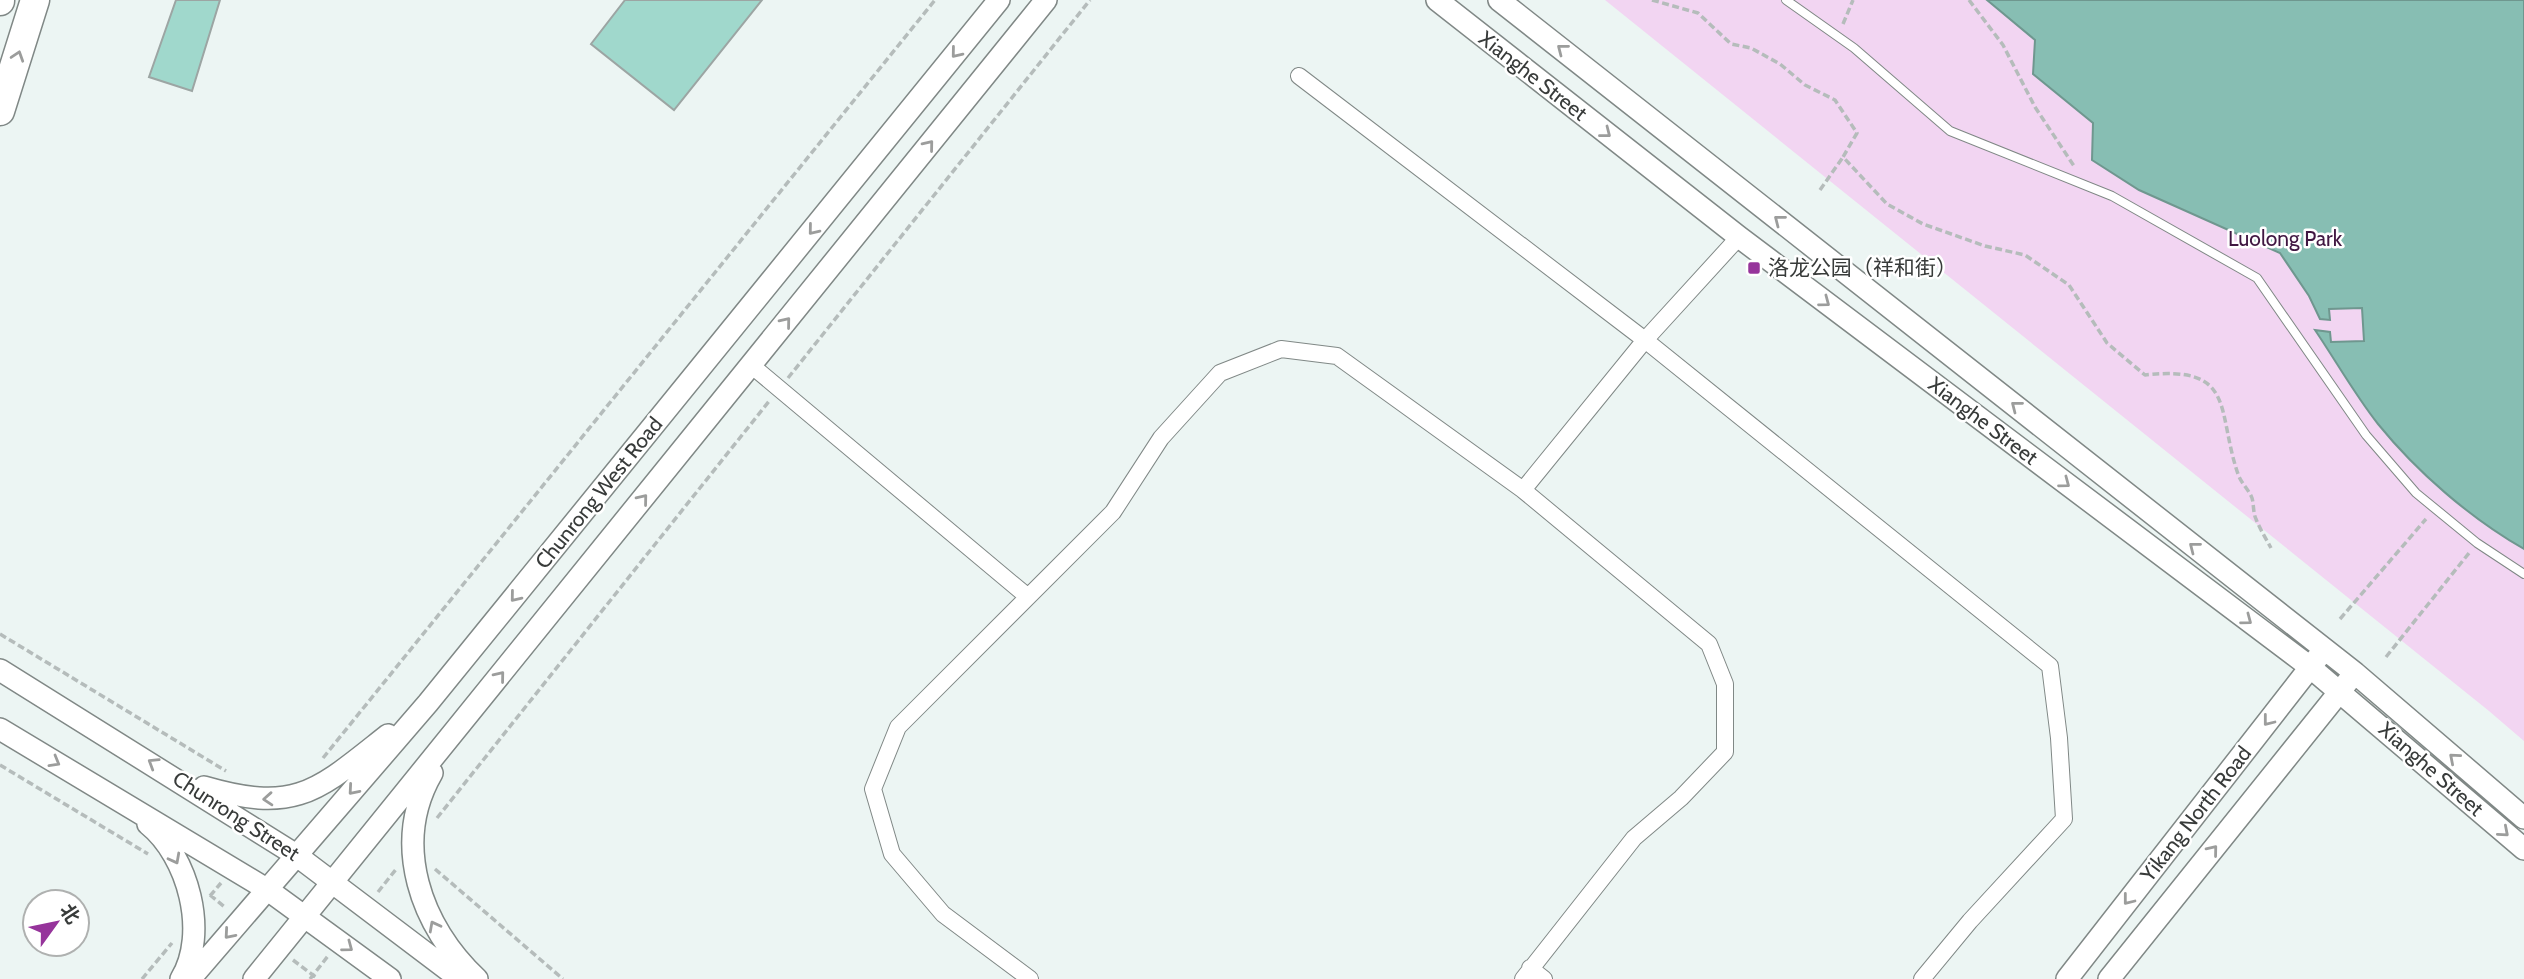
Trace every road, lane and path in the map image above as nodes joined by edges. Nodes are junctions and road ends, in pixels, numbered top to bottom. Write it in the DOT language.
graph roads {
  1 [pos="35,0"];
  2 [pos="935,0"];
  3 [pos="999,0"];
  4 [pos="1046,0"];
  5 [pos="1437,0"];
  6 [pos="1499,0"];
  7 [pos="1652,0"];
  8 [pos="1786,0"];
  9 [pos="1853,0"];
  10 [pos="1969,0"];
  11 [pos="1838,36"];
  12 [pos="1299,76"];
  13 [pos="0,111"];
  14 [pos="1843,157"];
  15 [pos="2081,184"];
  16 [pos="1820,190"];
  17 [pos="1739,237"];
  18 [pos="1645,340"];
  19 [pos="751,365"];
  20 [pos="1524,490"];
  21 [pos="2435,509"];
  22 [pos="2477,543"];
  23 [pos="2271,548"];
  24 [pos="2524,574"];
  25 [pos="1028,597"];
  26 [pos="2340,619"];
  27 [pos="0,634"];
  28 [pos="2325,650"];
  29 [pos="2386,657"];
  30 [pos="2310,667"];
  31 [pos="0,670"];
  32 [pos="2355,673"];
  33 [pos="2340,691"];
  34 [pos="428,703"];
  35 [pos="0,729"];
  36 [pos="457,729"];
  37 [pos="317,765"];
  38 [pos="478,766"];
  39 [pos="230,773"];
  40 [pos="180,780"];
  41 [pos="111,794"];
  42 [pos="2524,818"];
  43 [pos="412,849"];
  44 [pos="2524,849"];
  45 [pos="296,855"];
  46 [pos="233,868"];
  47 [pos="333,881"];
  48 [pos="268,890"];
  49 [pos="211,896"];
  50 [pos="366,907"];
  51 [pos="306,915"];
  52 [pos="340,941"];
  53 [pos="1527,973"];
  54 [pos="181,979"];
  55 [pos="190,979"];
  56 [pos="254,979"];
  57 [pos="310,979"];
  58 [pos="390,979"];
  59 [pos="460,979"];
  60 [pos="477,979"];
  61 [pos="563,979"];
  62 [pos="1030,979"];
  63 [pos="1544,979"];
  64 [pos="1922,979"];
  65 [pos="2067,979"];
  66 [pos="2109,979"];
  13 -- 1 [label="highway, one-way"];
  2 -- 37 [label="path"];
  3 -- 34 [label="main road, Chunrong West Road, one-way"];
  19 -- 4 [label="main road, Chunrong West Road, one-way"];
  5 -- 17 [label="main road, Xianghe Street, one-way"];
  28 -- 6 [label="main road, Xianghe Street, one-way"];
  7 -- 14 [label="path"];
  8 -- 11 [label="lane"];
  9 -- 11 [label="path"];
  10 -- 15 [label="path"];
  11 -- 15 [label="lane"];
  12 -- 18 [label="street"];
  14 -- 16 [label="path"];
  14 -- 23 [label="path"];
  15 -- 21 [label="lane"];
  17 -- 18 [label="street"];
  17 -- 30 [label="main road, Xianghe Street, one-way"];
  18 -- 20 [label="street"];
  18 -- 64 [label="street"];
  19 -- 25 [label="street"];
  36 -- 19 [label="main road, Chunrong West Road, one-way"];
  20 -- 25 [label="street"];
  20 -- 53 [label="street"];
  21 -- 22 [label="lane"];
  21 -- 26 [label="path"];
  22 -- 24 [label="lane"];
  22 -- 29 [label="path"];
  25 -- 62 [label="street"];
  27 -- 39 [label="path"];
  28 -- 30 [label="main road, Yikang North Road"];
  28 -- 32 [label="main road, Xianghe Street"];
  30 -- 33 [label="main road, Xianghe Street"];
  30 -- 65 [label="main road, Yikang North Road, one-way"];
  40 -- 31 [label="main road, Chunrong Street, one-way"];
  32 -- 33 [label="main road, Yikang North Road"];
  42 -- 32 [label="main road, Xianghe Street, one-way"];
  33 -- 44 [label="main road, Xianghe Street, one-way"];
  66 -- 33 [label="main road, Yikang North Road, one-way"];
  34 -- 40 [label="main road, one-way"];
  34 -- 45 [label="main road, Chunrong West Road, one-way"];
  35 -- 41 [label="main road, one-way"];
  36 -- 43 [label="main road"];
  36 -- 47 [label="main road, Chunrong West Road"];
  38 -- 43 [label="path"];
  40 -- 45 [label="main road, Chunrong Street"];
  41 -- 46 [label="main road"];
  41 -- 54 [label="main road, one-way"];
  43 -- 50 [label="path"];
  60 -- 43 [label="main road, one-way"];
  43 -- 61 [label="path"];
  45 -- 47 [label="main road, Chunrong Street"];
  45 -- 48 [label="main road, Chunrong West Road"];
  46 -- 48 [label="main road"];
  46 -- 49 [label="path"];
  47 -- 50 [label="main road, Chunrong Street"];
  47 -- 51 [label="main road, Chunrong West Road"];
  48 -- 51 [label="main road"];
  48 -- 55 [label="main road, Chunrong West Road, one-way"];
  50 -- 59 [label="main road, Chunrong Street"];
  51 -- 52 [label="main road"];
  51 -- 56 [label="main road, Chunrong West Road"];
  52 -- 57 [label="path"];
  52 -- 58 [label="main road, one-way"];
  53 -- 63 [label="street"];
}
